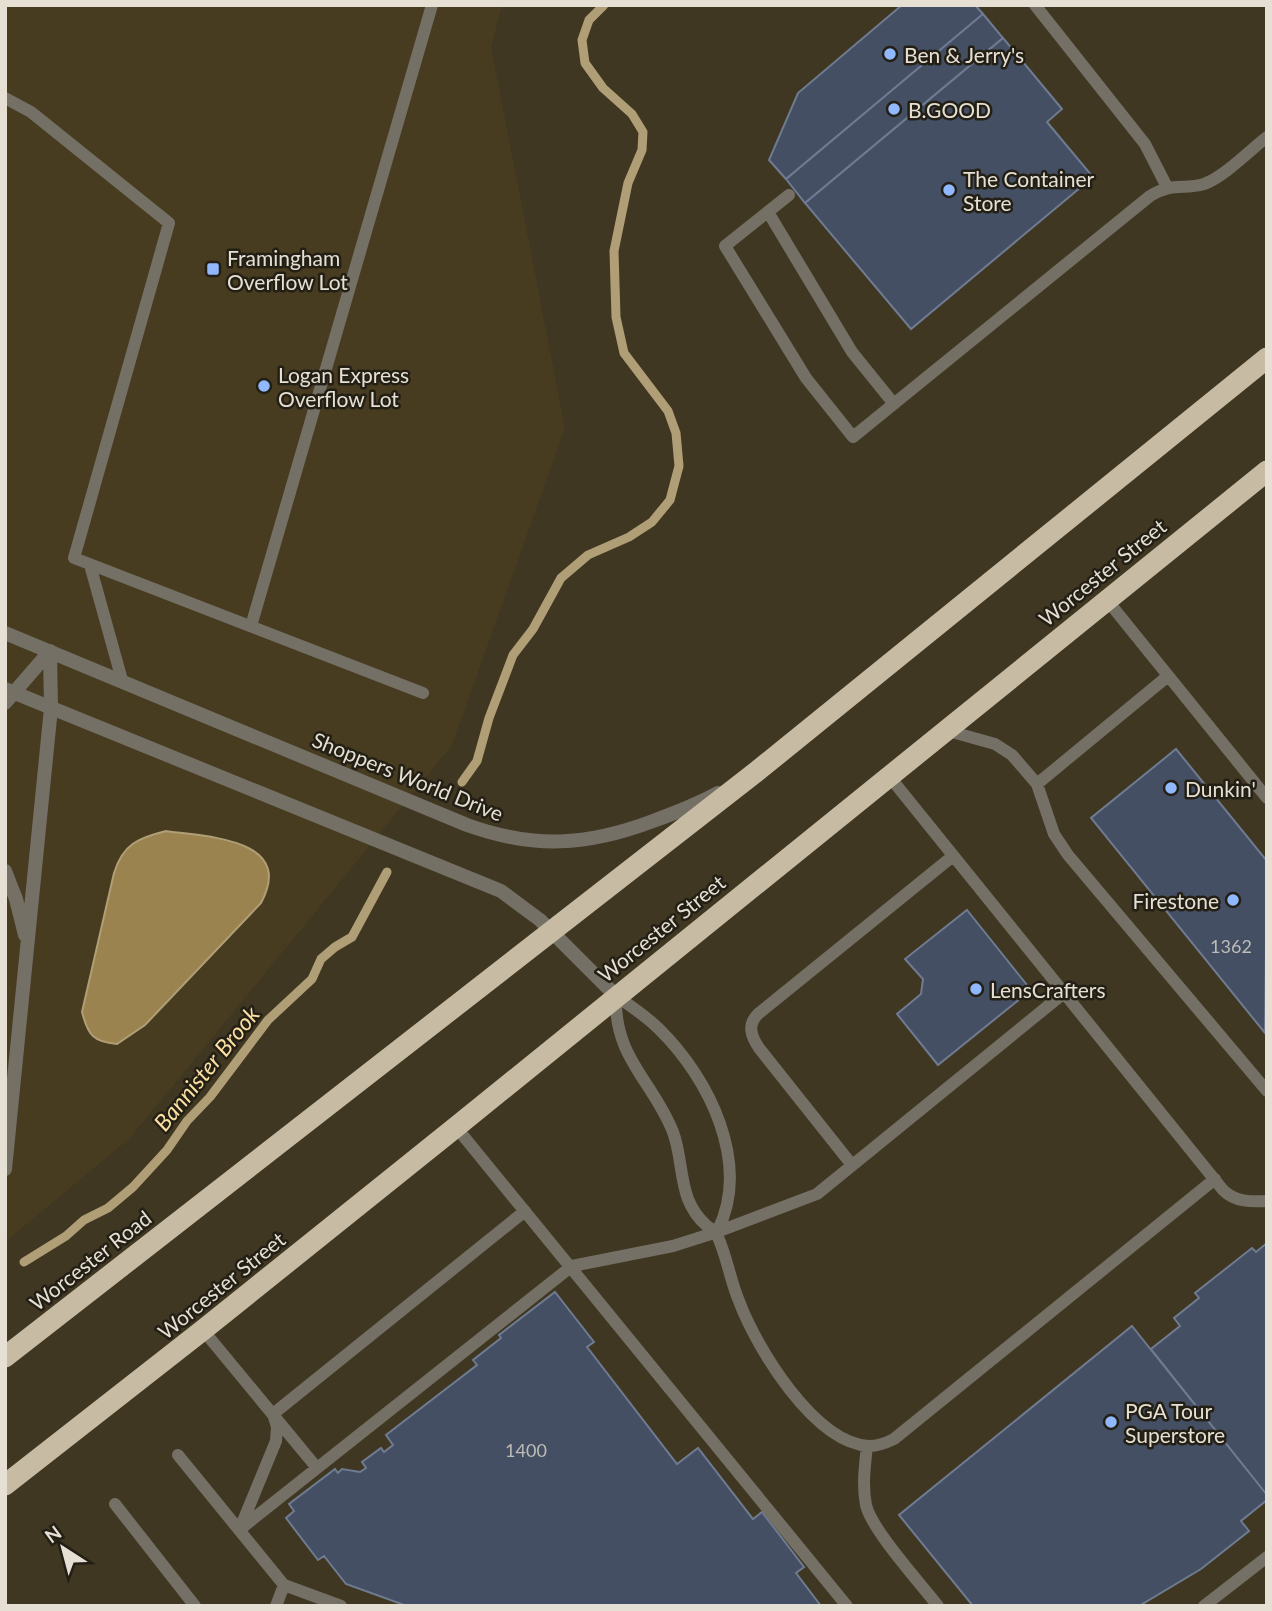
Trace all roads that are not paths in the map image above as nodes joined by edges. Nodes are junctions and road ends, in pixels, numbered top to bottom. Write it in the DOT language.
graph roads {
  1 [pos="432,5"];
  2 [pos="1035,5"];
  3 [pos="10,100"];
  4 [pos="1267,137"];
  5 [pos="1167,187"];
  6 [pos="789,195"];
  7 [pos="768,212"];
  8 [pos="1267,358"];
  9 [pos="894,404"];
  10 [pos="1267,471"];
  11 [pos="90,565"];
  12 [pos="1107,600"];
  13 [pos="251,626"];
  14 [pos="5,633"];
  15 [pos="50,651"];
  16 [pos="1168,676"];
  17 [pos="122,680"];
  18 [pos="424,693"];
  19 [pos="8,695"];
  20 [pos="51,708"];
  21 [pos="945,730"];
  22 [pos="756,772"];
  23 [pos="888,776"];
  24 [pos="1037,784"];
  25 [pos="1267,798"];
  26 [pos="953,856"];
  27 [pos="5,871"];
  28 [pos="553,932"];
  29 [pos="27,958"];
  30 [pos="1064,993"];
  31 [pos="617,996"];
  32 [pos="1267,1091"];
  33 [pos="456,1127"];
  34 [pos="852,1165"];
  35 [pos="5,1169"];
  36 [pos="1215,1179"];
  37 [pos="1267,1201"];
  38 [pos="526,1211"];
  39 [pos="716,1232"];
  40 [pos="572,1266"];
  41 [pos="203,1330"];
  42 [pos="5,1357"];
  43 [pos="273,1415"];
  44 [pos="867,1446"];
  45 [pos="178,1455"];
  46 [pos="317,1468"];
  47 [pos="5,1485"];
  48 [pos="115,1504"];
  49 [pos="239,1530"];
  50 [pos="1267,1556"];
  51 [pos="284,1585"];
  52 [pos="195,1606"];
  53 [pos="276,1606"];
  54 [pos="341,1606"];
  55 [pos="847,1606"];
  56 [pos="938,1606"];
  57 [pos="1204,1606"];
  1 -- 13 [label="lane"];
  2 -- 5 [label="lane"];
  3 -- 11 [label="lane"];
  4 -- 5 [label="lane"];
  5 -- 9 [label="lane"];
  6 -- 7 [label="lane"];
  7 -- 9 [label="lane"];
  7 -- 9 [label="lane"];
  8 -- 22 [label="highway"];
  10 -- 12 [label="highway, Worcester Street"];
  11 -- 13 [label="lane"];
  11 -- 17 [label="lane"];
  12 -- 16 [label="lane"];
  12 -- 21 [label="highway, Worcester Street"];
  13 -- 18 [label="lane"];
  14 -- 15 [label="street, Shoppers World Drive"];
  15 -- 17 [label="street, Shoppers World Drive"];
  15 -- 19 [label="street"];
  15 -- 20 [label="street"];
  16 -- 24 [label="lane"];
  16 -- 25 [label="lane"];
  17 -- 22 [label="street, Shoppers World Drive"];
  19 -- 20 [label="street"];
  20 -- 28 [label="street"];
  20 -- 29 [label="street"];
  21 -- 23 [label="highway, Worcester Street"];
  21 -- 24 [label="lane"];
  22 -- 28 [label="highway"];
  23 -- 26 [label="lane"];
  23 -- 31 [label="highway, Worcester Street"];
  24 -- 32 [label="lane"];
  26 -- 30 [label="lane"];
  26 -- 34 [label="lane"];
  27 -- 29 [label="street"];
  28 -- 31 [label="street"];
  28 -- 42 [label="highway, Worcester Road"];
  29 -- 35 [label="street"];
  30 -- 34 [label="lane"];
  30 -- 36 [label="lane"];
  31 -- 33 [label="highway, Worcester Street"];
  31 -- 39 [label="lane"];
  31 -- 39 [label="lane"];
  33 -- 38 [label="lane"];
  33 -- 41 [label="highway, Worcester Street"];
  34 -- 39 [label="lane"];
  36 -- 37 [label="lane"];
  36 -- 44 [label="lane"];
  38 -- 40 [label="lane"];
  38 -- 43 [label="lane"];
  39 -- 40 [label="lane"];
  39 -- 44 [label="lane"];
  40 -- 46 [label="lane"];
  40 -- 55 [label="lane"];
  41 -- 43 [label="lane"];
  41 -- 47 [label="highway, Worcester Street"];
  43 -- 46 [label="lane"];
  43 -- 49 [label="lane"];
  44 -- 56 [label="lane"];
  45 -- 49 [label="lane"];
  46 -- 49 [label="lane"];
  48 -- 52 [label="lane"];
  49 -- 51 [label="lane"];
  50 -- 57 [label="lane"];
  51 -- 53 [label="lane"];
  51 -- 54 [label="lane"];
}
